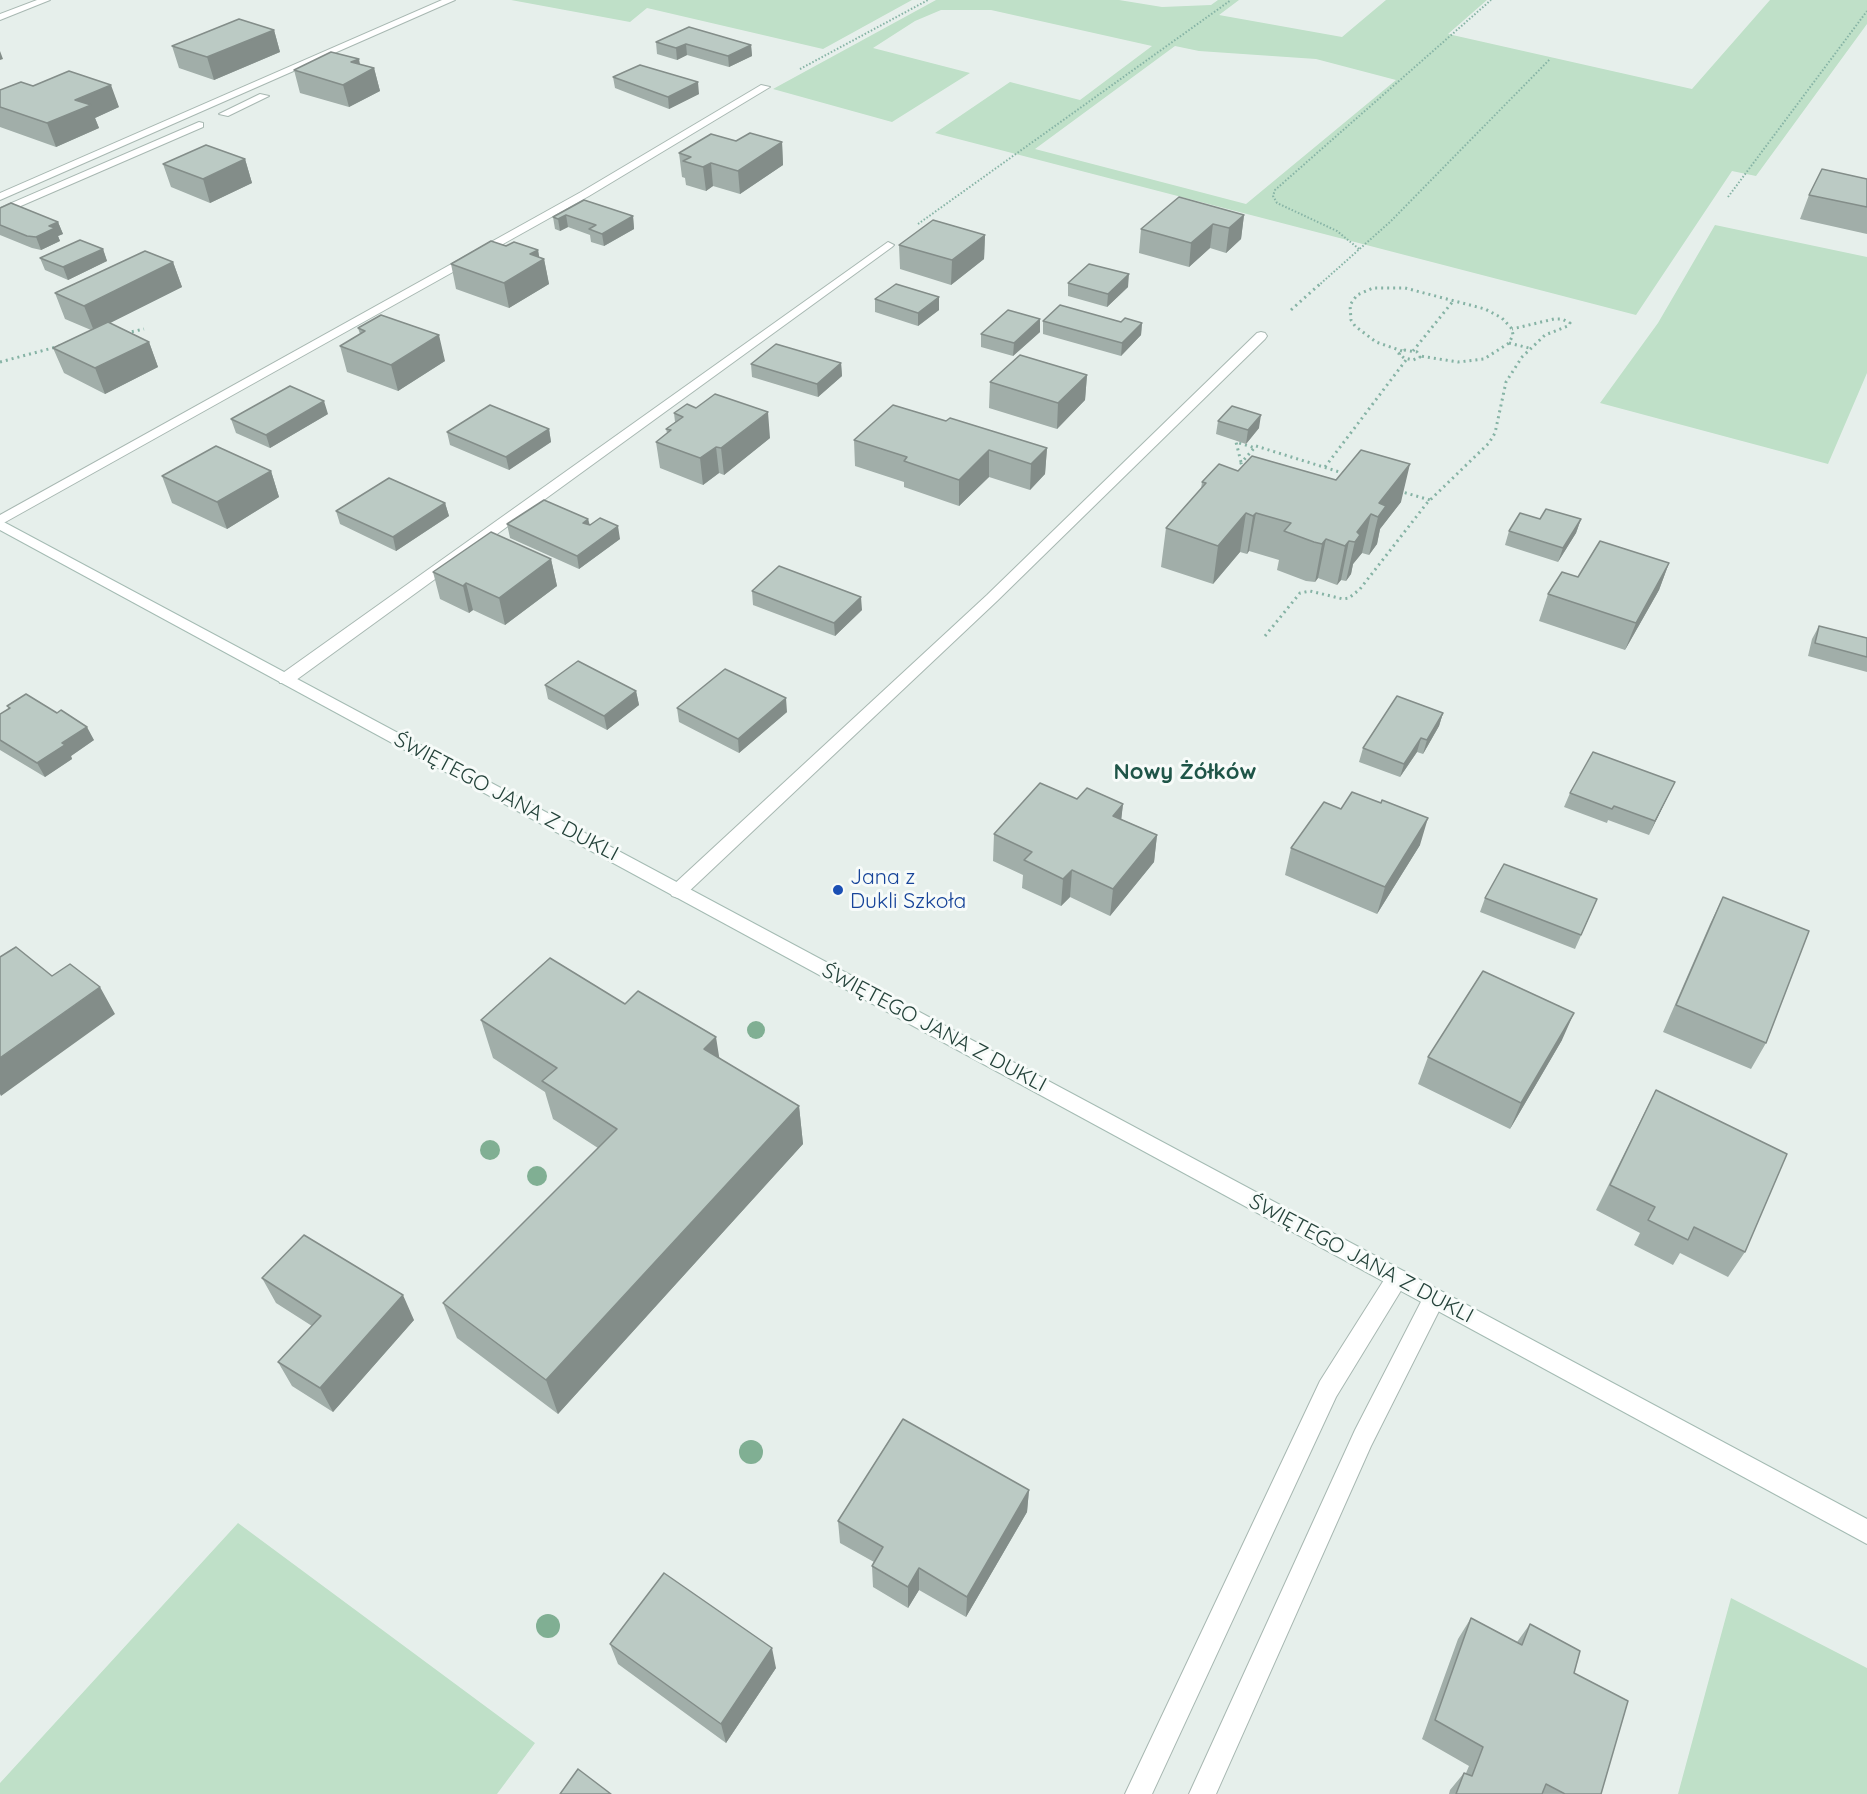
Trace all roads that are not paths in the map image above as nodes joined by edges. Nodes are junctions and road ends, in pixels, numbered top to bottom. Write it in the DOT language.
graph roads {
  1 [pos="45,0"];
  2 [pos="450,0"];
  3 [pos="0,17"];
  4 [pos="765,87"];
  5 [pos="264,96"];
  6 [pos="0,197"];
  7 [pos="0,212"];
  8 [pos="888,245"];
  9 [pos="1261,336"];
  10 [pos="0,523"];
  11 [pos="286,679"];
  12 [pos="678,891"];
  13 [pos="1397,1279"];
  14 [pos="1434,1299"];
  15 [pos="1867,1532"];
  16 [pos="1138,1794"];
  17 [pos="1202,1794"];
  1 -- 3 [label="main road"];
  2 -- 6 [label="main road"];
  4 -- 10 [label="main road"];
  5 -- 7 [label="main road"];
  8 -- 11 [label="main road"];
  9 -- 12 [label="main road"];
  10 -- 11 [label="main road, ŚWIĘTEGO JANA Z DUKLI"];
  11 -- 12 [label="main road, ŚWIĘTEGO JANA Z DUKLI"];
  12 -- 13 [label="main road, ŚWIĘTEGO JANA Z DUKLI"];
  13 -- 14 [label="main road, ŚWIĘTEGO JANA Z DUKLI"];
  13 -- 16 [label="main road"];
  14 -- 15 [label="main road, ŚWIĘTEGO JANA Z DUKLI"];
  14 -- 17 [label="main road"];
}
